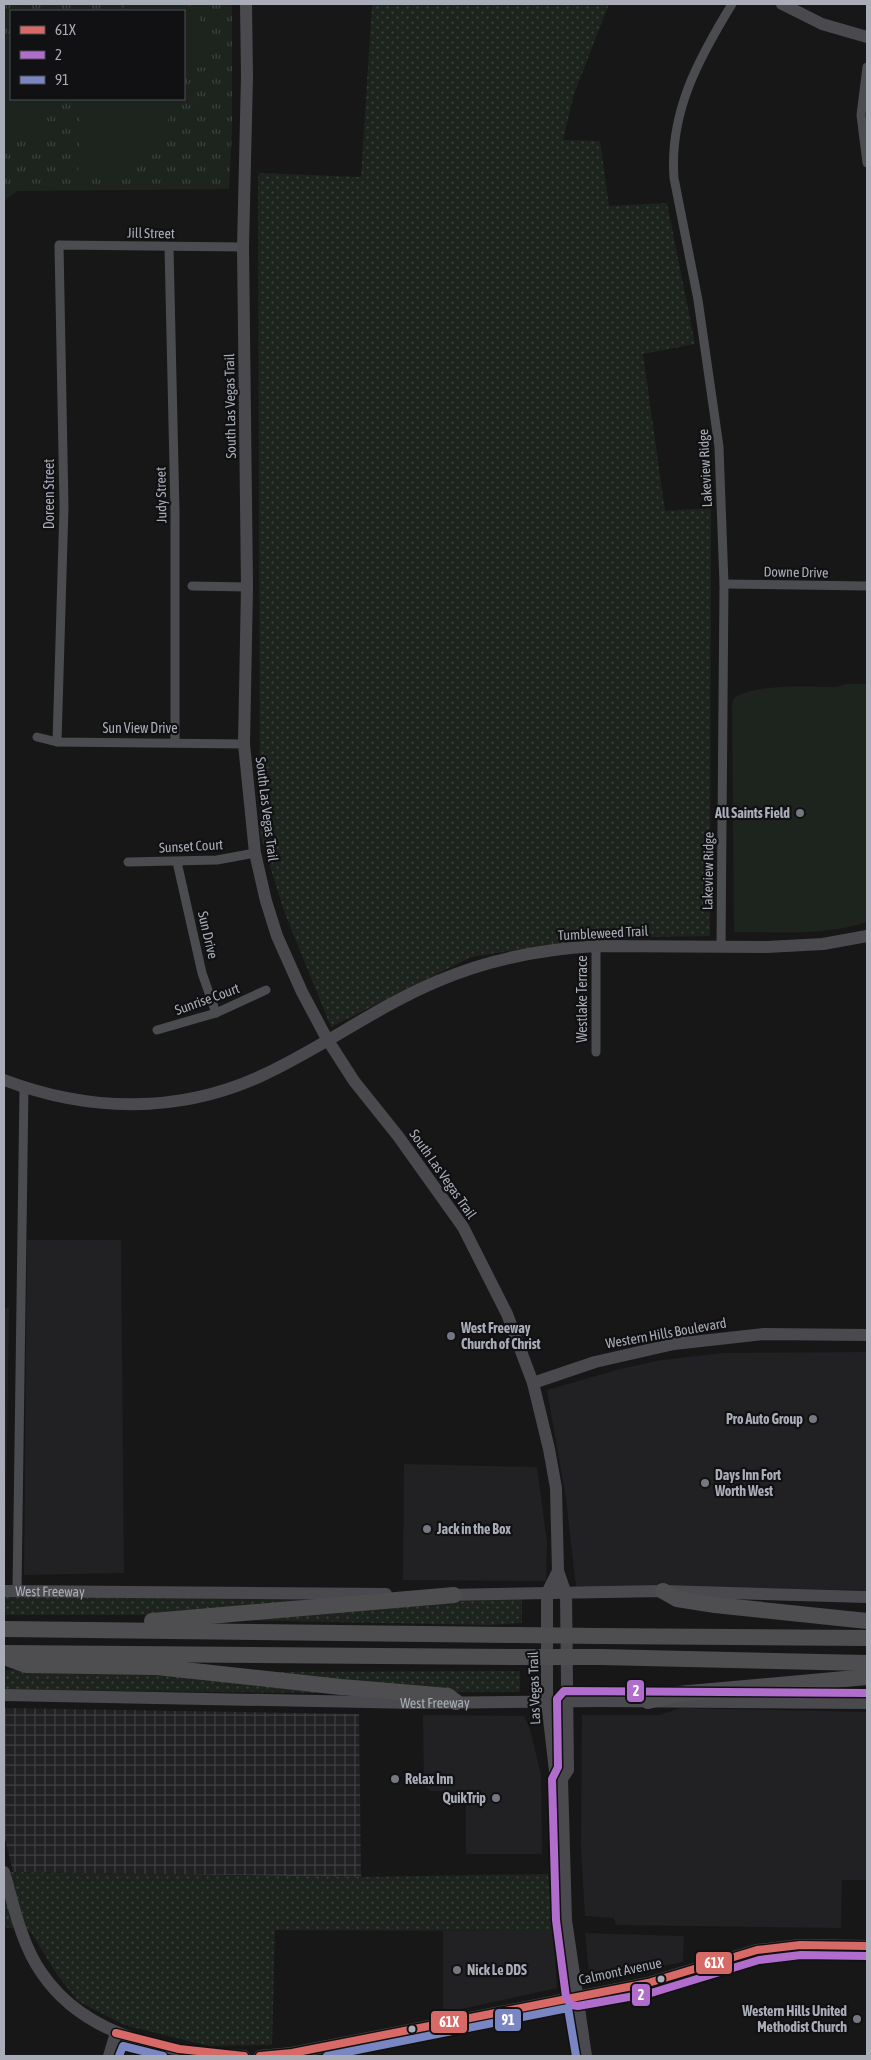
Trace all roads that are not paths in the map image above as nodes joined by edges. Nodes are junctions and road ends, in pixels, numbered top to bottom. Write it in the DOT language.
graph roads {
  1 [pos="246,4"];
  2 [pos="732,4"];
  3 [pos="782,4"];
  4 [pos="867,37"];
  5 [pos="867,67"];
  6 [pos="867,163"];
  7 [pos="59,245"];
  8 [pos="169,247"];
  9 [pos="243,247"];
  10 [pos="724,584"];
  11 [pos="192,586"];
  12 [pos="867,586"];
  13 [pos="247,587"];
  14 [pos="37,737"];
  15 [pos="57,742"];
  16 [pos="175,742"];
  17 [pos="244,744"];
  18 [pos="255,853"];
  19 [pos="128,862"];
  20 [pos="177,862"];
  21 [pos="867,936"];
  22 [pos="596,946"];
  23 [pos="721,947"];
  24 [pos="266,990"];
  25 [pos="216,1013"];
  26 [pos="157,1030"];
  27 [pos="327,1039"];
  28 [pos="596,1052"];
  29 [pos="4,1080"];
  30 [pos="24,1087"];
  31 [pos="867,1335"];
  32 [pos="533,1383"];
  33 [pos="558,1571"];
  34 [pos="4,1591"];
  35 [pos="17,1591"];
  36 [pos="663,1591"];
  37 [pos="547,1594"];
  38 [pos="566,1594"];
  39 [pos="454,1595"];
  40 [pos="867,1597"];
  41 [pos="867,1621"];
  42 [pos="4,1629"];
  43 [pos="96,1630"];
  44 [pos="867,1638"];
  45 [pos="4,1653"];
  46 [pos="4,1657"];
  47 [pos="867,1662"];
  48 [pos="867,1677"];
  49 [pos="4,1695"];
  50 [pos="567,1701"];
  51 [pos="456,1702"];
  52 [pos="547,1702"];
  53 [pos="648,1702"];
  54 [pos="867,1703"];
  55 [pos="562,1779"];
  56 [pos="4,1872"];
  57 [pos="867,1946"];
  58 [pos="576,1996"];
  59 [pos="116,2033"];
  60 [pos="109,2056"];
  61 [pos="244,2056"];
  62 [pos="260,2056"];
  63 [pos="586,2056"];
  1 -- 9 [label="main road, South Las Vegas Trail"];
  2 -- 10 [label="street, Lakeview Ridge"];
  3 -- 4 [label="main road"];
  5 -- 6 [label="street"];
  7 -- 8 [label="street, Jill Street"];
  7 -- 15 [label="street, Doreen Street"];
  8 -- 9 [label="street, Jill Street"];
  8 -- 16 [label="street, Judy Street"];
  9 -- 13 [label="main road, South Las Vegas Trail"];
  10 -- 12 [label="street, Downe Drive"];
  10 -- 23 [label="street, Lakeview Ridge"];
  11 -- 13 [label="street"];
  13 -- 17 [label="main road, South Las Vegas Trail"];
  14 -- 15 [label="street, Sun View Drive"];
  15 -- 16 [label="street, Sun View Drive"];
  16 -- 17 [label="street, Sun View Drive"];
  17 -- 18 [label="main road, South Las Vegas Trail"];
  18 -- 20 [label="street, Sunset Court"];
  18 -- 27 [label="main road, South Las Vegas Trail"];
  19 -- 20 [label="street, Sunset Court"];
  20 -- 25 [label="street, Sun Drive"];
  21 -- 23 [label="main road, Tumbleweed Trail"];
  22 -- 23 [label="main road, Tumbleweed Trail"];
  22 -- 27 [label="main road, Tumbleweed Trail"];
  22 -- 28 [label="street, Westlake Terrace"];
  24 -- 25 [label="street, Sunrise Court"];
  25 -- 26 [label="street, Sunrise Court"];
  27 -- 30 [label="main road, Tumbleweed Trail"];
  27 -- 32 [label="main road, South Las Vegas Trail"];
  29 -- 30 [label="main road, Tumbleweed Trail"];
  30 -- 35 [label="street"];
  31 -- 32 [label="main road, Western Hills Boulevard"];
  32 -- 33 [label="main road, South Las Vegas Trail"];
  33 -- 37 [label="main road, South Las Vegas Trail"];
  33 -- 38 [label="main road, South Las Vegas Trail"];
  34 -- 35 [label="main road, West Freeway"];
  35 -- 39 [label="main road, West Freeway"];
  36 -- 38 [label="main road, West Freeway"];
  36 -- 40 [label="main road"];
  36 -- 41 [label="highway"];
  37 -- 38 [label="main road, West Freeway"];
  37 -- 39 [label="main road, West Freeway"];
  37 -- 52 [label="main road, Las Vegas Trail"];
  38 -- 50 [label="main road, Las Vegas Trail"];
  39 -- 43 [label="highway"];
  42 -- 43 [label="highway"];
  43 -- 44 [label="highway, bridge"];
  45 -- 47 [label="highway, bridge"];
  46 -- 51 [label="highway"];
  48 -- 53 [label="highway"];
  49 -- 51 [label="main road, West Freeway"];
  50 -- 52 [label="main road, West Freeway"];
  50 -- 53 [label="main road, West Freeway"];
  50 -- 55 [label="main road, Las Vegas Trail"];
  51 -- 52 [label="main road, West Freeway"];
  52 -- 55 [label="main road, Las Vegas Trail"];
  53 -- 54 [label="main road, West Freeway"];
  55 -- 58 [label="main road, Las Vegas Trail"];
  56 -- 59 [label="main road"];
  57 -- 58 [label="main road, Calmont Avenue"];
  58 -- 62 [label="main road, Calmont Avenue"];
  58 -- 63 [label="main road, Las Vegas Trail"];
  59 -- 60 [label="main road"];
  59 -- 61 [label="main road"];
}
